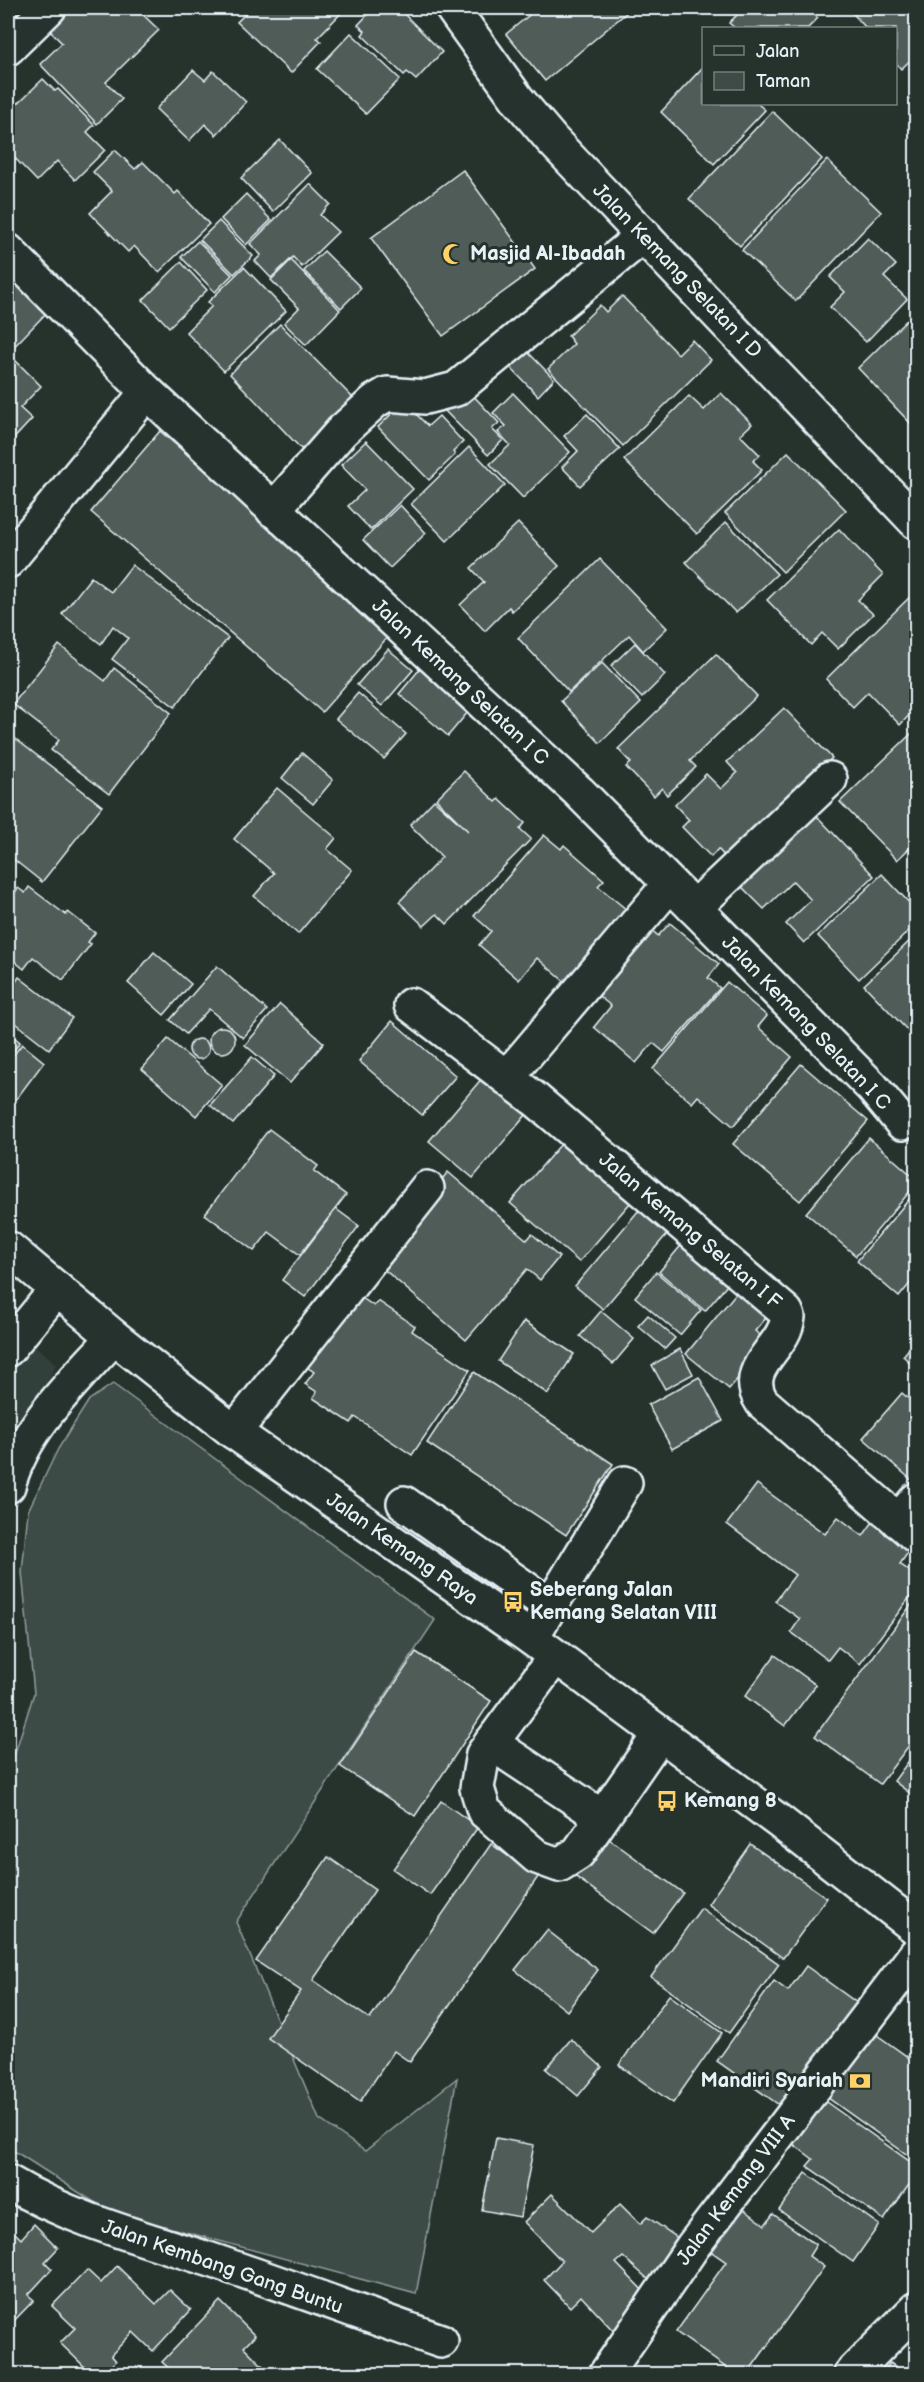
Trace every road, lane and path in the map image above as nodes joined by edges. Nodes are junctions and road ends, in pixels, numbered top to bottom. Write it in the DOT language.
graph roads {
  1 [pos="49,8"];
  2 [pos="452,8"];
  3 [pos="8,48"];
  4 [pos="644,235"];
  5 [pos="8,251"];
  6 [pos="147,392"];
  7 [pos="273,510"];
  8 [pos="916,522"];
  9 [pos="8,561"];
  10 [pos="830,779"];
  11 [pos="670,884"];
  12 [pos="694,908"];
  13 [pos="411,1005"];
  14 [pos="507,1077"];
  15 [pos="902,1123"];
  16 [pos="427,1188"];
  17 [pos="8,1248"];
  18 [pos="57,1288"];
  19 [pos="114,1337"];
  20 [pos="8,1349"];
  21 [pos="234,1432"];
  22 [pos="625,1483"];
  23 [pos="8,1486"];
  24 [pos="404,1503"];
  25 [pos="910,1519"];
  26 [pos="549,1605"];
  27 [pos="543,1648"];
  28 [pos="660,1734"];
  29 [pos="491,1743"];
  30 [pos="602,1817"];
  31 [pos="916,1928"];
  32 [pos="916,1954"];
  33 [pos="8,2182"];
  34 [pos="916,2309"];
  35 [pos="441,2341"];
  36 [pos="606,2374"];
  37 [pos="851,2374"];
  1 -- 3 [label="street"];
  2 -- 4 [label="street, Jalan Kemang Selatan I D"];
  4 -- 7 [label="street"];
  4 -- 8 [label="street, Jalan Kemang Selatan I D"];
  5 -- 6 [label="street, Jalan Kemang Selatan I C"];
  6 -- 7 [label="street, Jalan Kemang Selatan I C"];
  6 -- 9 [label="street"];
  7 -- 11 [label="street, Jalan Kemang Selatan I C"];
  10 -- 12 [label="street"];
  11 -- 12 [label="street, Jalan Kemang Selatan I C"];
  11 -- 14 [label="street"];
  12 -- 15 [label="street, Jalan Kemang Selatan I C"];
  13 -- 14 [label="street, Jalan Kemang Selatan I F"];
  14 -- 25 [label="street, Jalan Kemang Selatan I F"];
  16 -- 21 [label="street"];
  17 -- 18 [label="street, Jalan Kemang Raya"];
  18 -- 19 [label="street, Jalan Kemang Raya"];
  18 -- 20 [label="street"];
  19 -- 21 [label="street, Jalan Kemang Raya"];
  19 -- 23 [label="street"];
  21 -- 27 [label="street, Jalan Kemang Raya"];
  22 -- 26 [label="street"];
  24 -- 26 [label="street"];
  26 -- 27 [label="street"];
  27 -- 28 [label="street, Jalan Kemang Raya"];
  27 -- 29 [label="street"];
  28 -- 30 [label="street"];
  28 -- 31 [label="street, Jalan Kemang Raya"];
  29 -- 30 [label="street"];
  29 -- 30 [label="street"];
  32 -- 36 [label="street, Jalan Kemang VIII A"];
  33 -- 35 [label="street, Jalan Kembang Gang Buntu"];
  34 -- 37 [label="street"];
}
